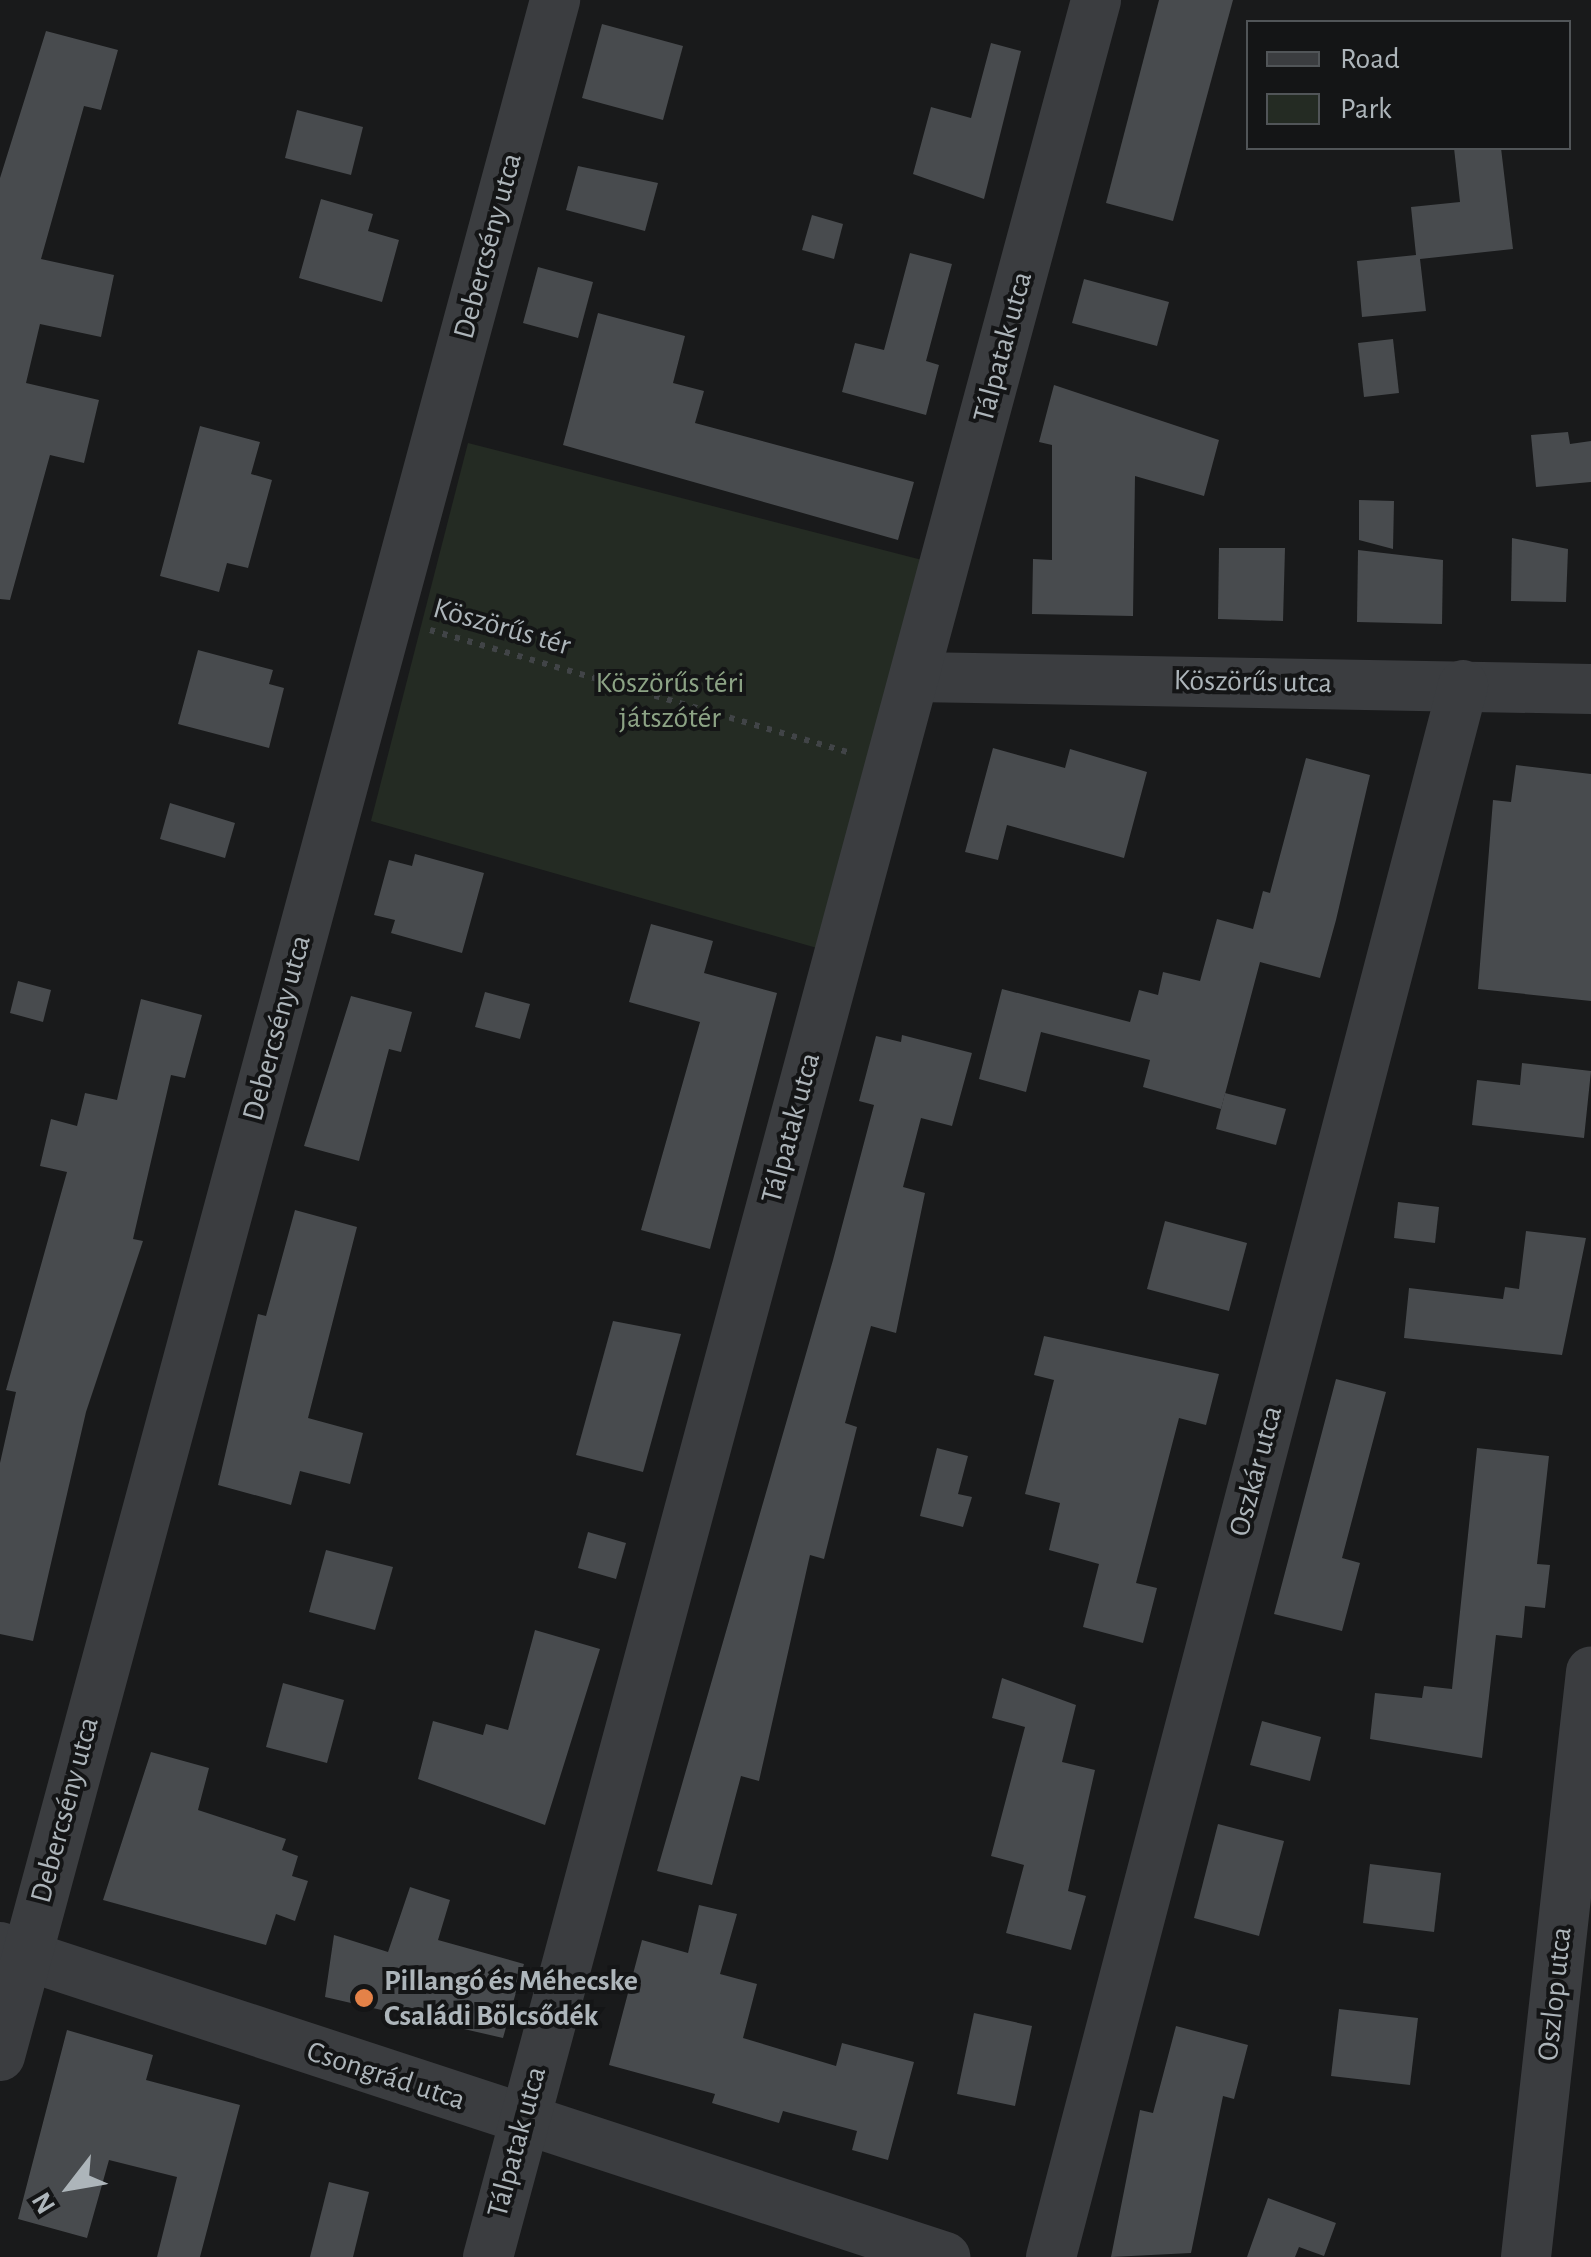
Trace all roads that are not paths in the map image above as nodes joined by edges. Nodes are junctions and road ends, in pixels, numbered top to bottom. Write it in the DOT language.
graph roads {
  1 [pos="554,0"];
  2 [pos="1096,0"];
  3 [pos="915,677"];
  4 [pos="1462,686"];
  5 [pos="1591,689"];
  6 [pos="1591,1672"];
  7 [pos="13,1951"];
  8 [pos="0,2056"];
  9 [pos="522,2121"];
  10 [pos="488,2257"];
  11 [pos="945,2257"];
  12 [pos="1051,2257"];
  13 [pos="1526,2257"];
  1 -- 7 [label="street, Debercsény utca"];
  2 -- 3 [label="street, Tálpatak utca"];
  3 -- 4 [label="street, Köszörűs utca"];
  3 -- 9 [label="street, Tálpatak utca"];
  4 -- 5 [label="street, Köszörűs utca"];
  4 -- 12 [label="street, Oszkár utca"];
  6 -- 13 [label="street, Oszlop utca"];
  7 -- 8 [label="street, Debercsény utca"];
  7 -- 9 [label="street, Csongrád utca"];
  9 -- 10 [label="street, Tálpatak utca"];
  9 -- 11 [label="street, Csongrád utca"];
}
